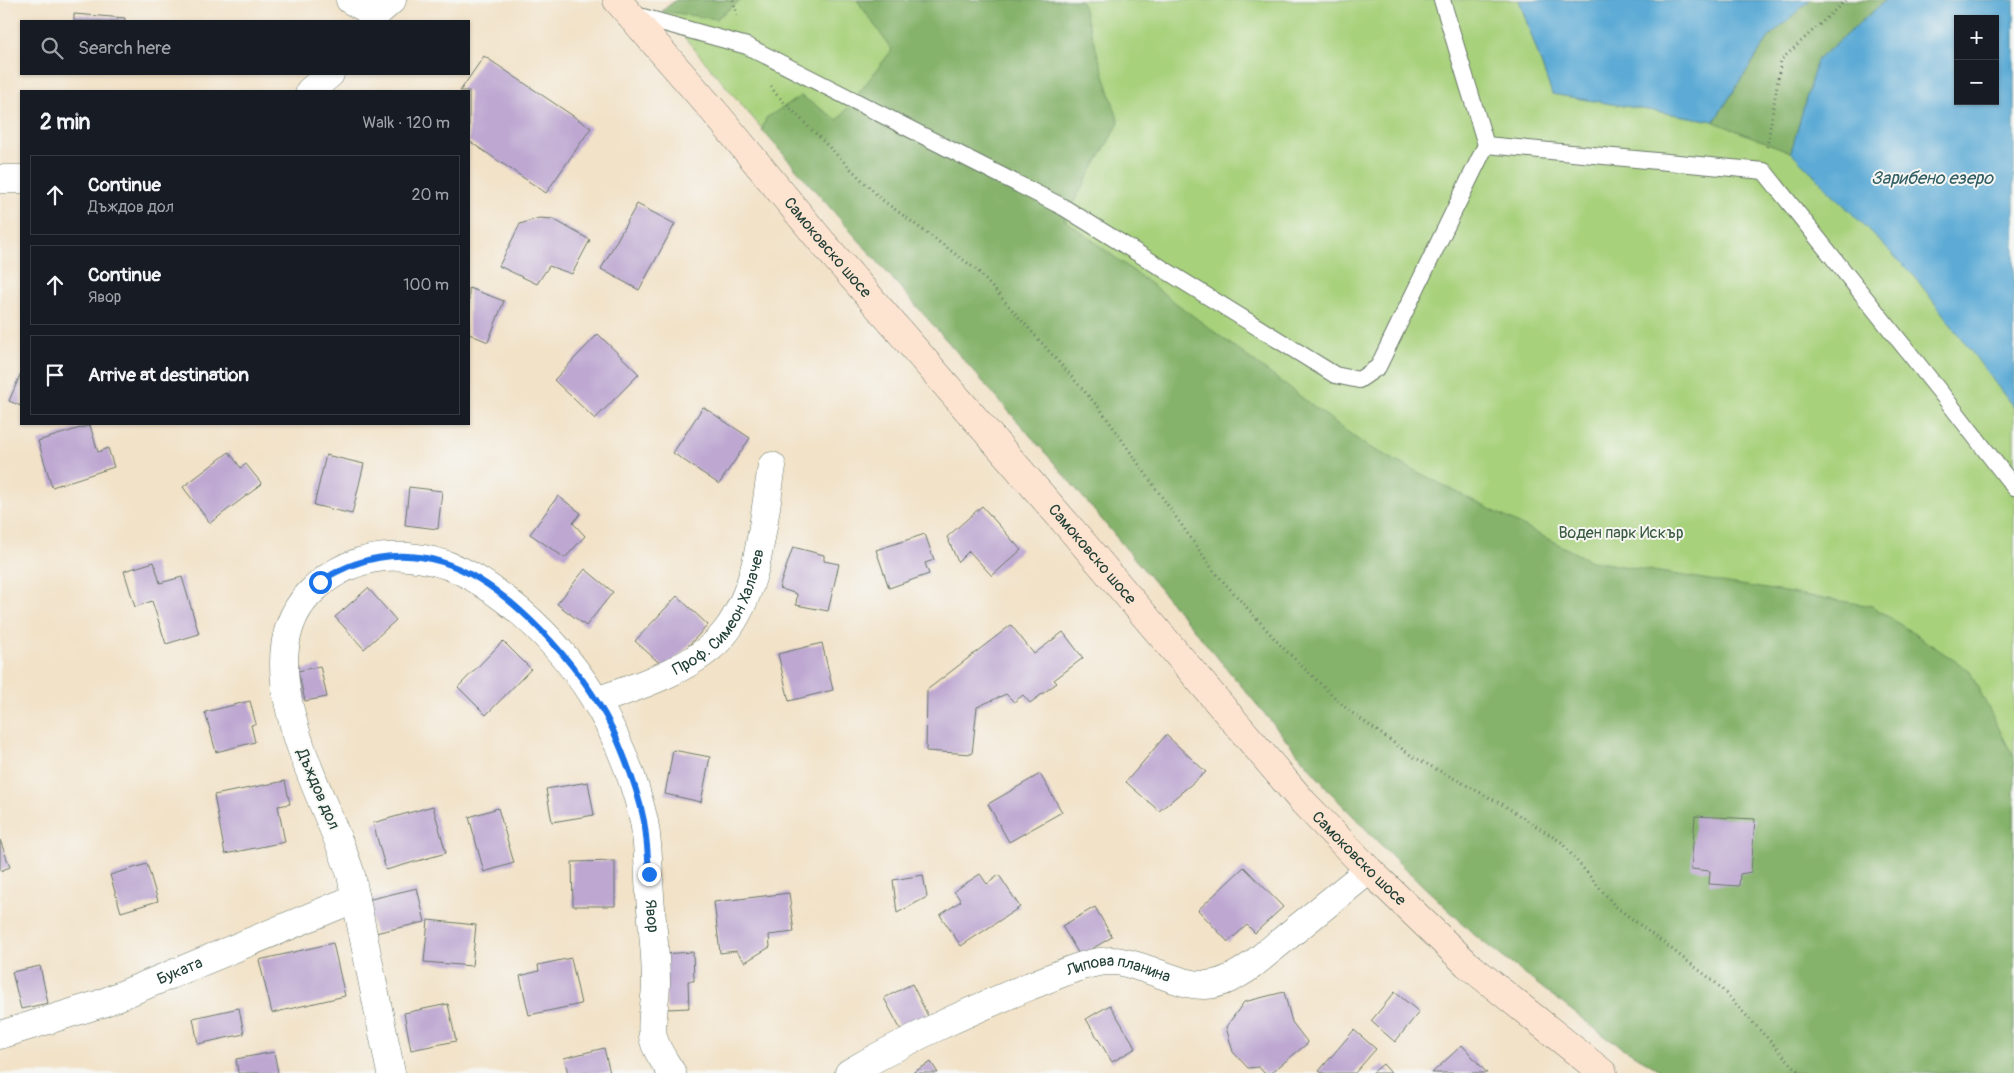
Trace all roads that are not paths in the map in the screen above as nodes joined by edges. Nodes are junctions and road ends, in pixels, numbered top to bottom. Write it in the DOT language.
graph roads {
  1 [pos="350,0"];
  2 [pos="1442,0"];
  3 [pos="622,6"];
  4 [pos="380,12"];
  5 [pos="329,75"];
  6 [pos="311,90"];
  7 [pos="1486,145"];
  8 [pos="0,179"];
  9 [pos="20,179"];
  10 [pos="772,466"];
  11 [pos="2014,487"];
  12 [pos="386,556"];
  13 [pos="596,701"];
  14 [pos="1369,870"];
  15 [pos="356,898"];
  16 [pos="0,1035"];
  17 [pos="1594,1071"];
  18 [pos="391,1073"];
  19 [pos="672,1073"];
  20 [pos="849,1073"];
  1 -- 4 [label="street"];
  2 -- 7 [label="lane"];
  3 -- 7 [label="lane"];
  3 -- 14 [label="main road, Самоковско шосе"];
  5 -- 6 [label="street"];
  7 -- 11 [label="lane"];
  8 -- 9 [label="street"];
  10 -- 13 [label="street, Проф. Симеон Халачев"];
  12 -- 13 [label="street, Явор"];
  12 -- 15 [label="street, Дъждов дол"];
  13 -- 19 [label="street, Явор"];
  14 -- 17 [label="main road, Самоковско шосе"];
  14 -- 20 [label="street, Липова планина"];
  15 -- 16 [label="street, Буката"];
  15 -- 18 [label="street, Дъждов дол"];
}
